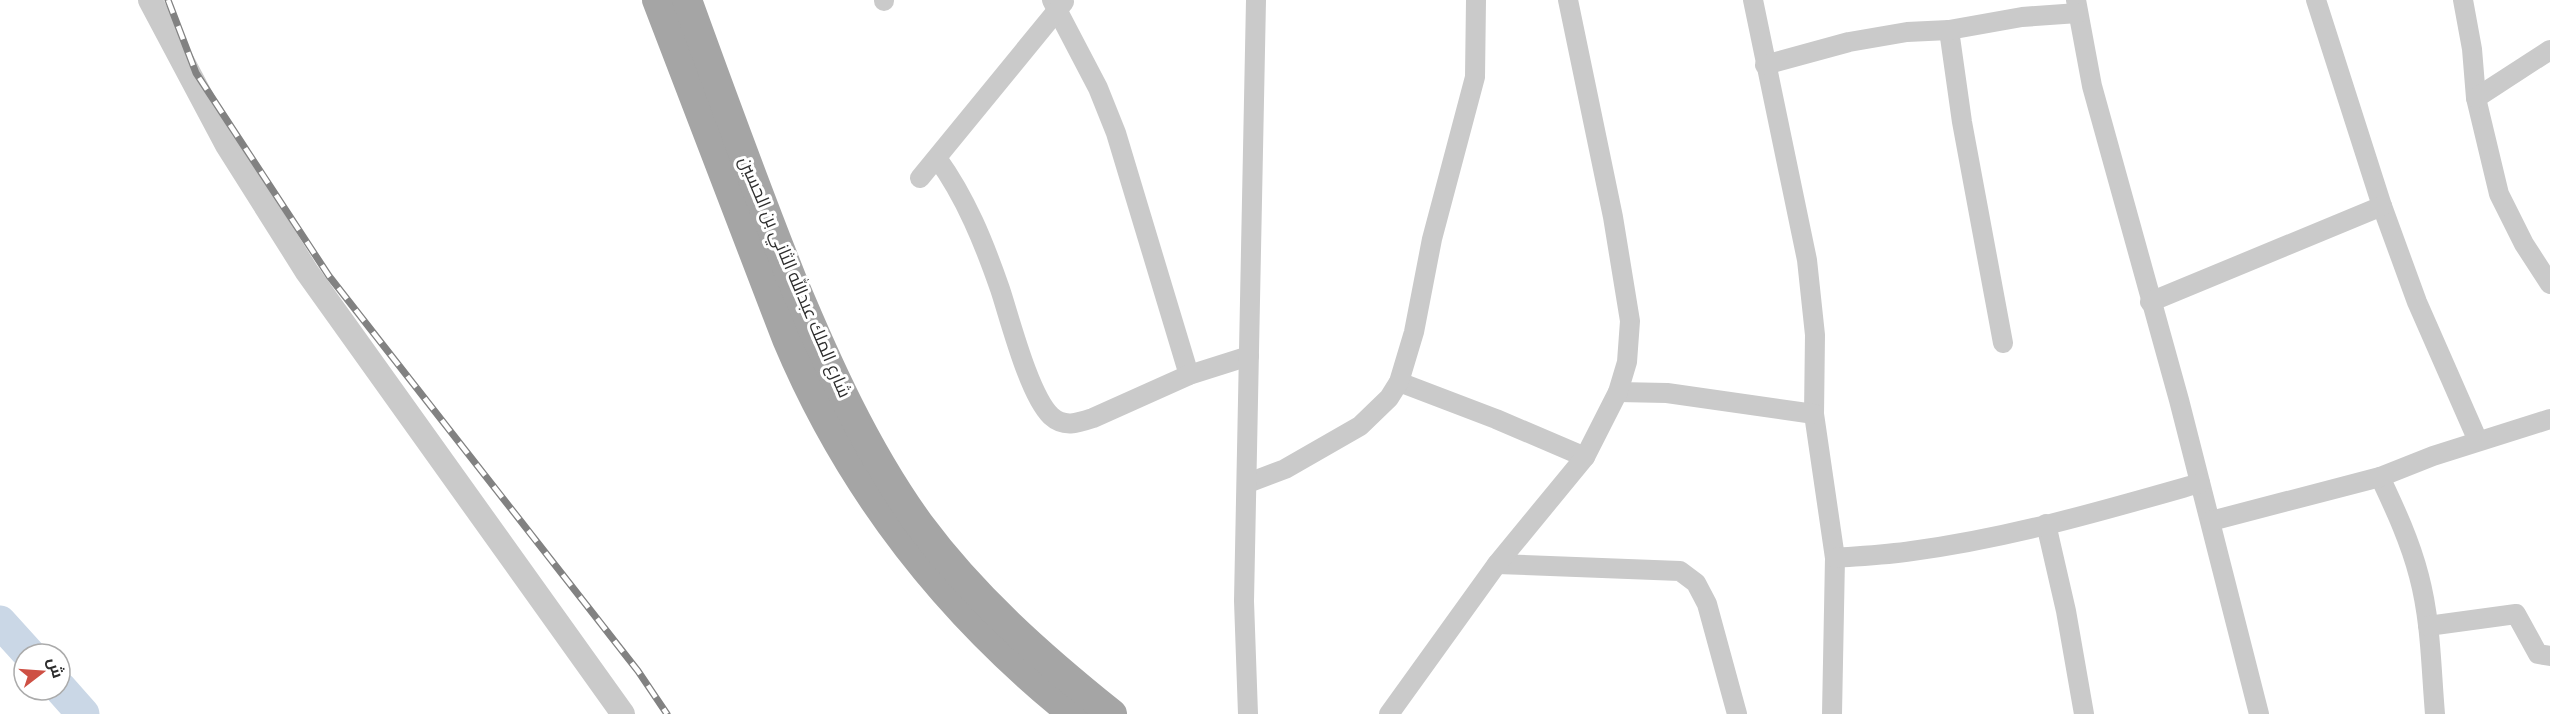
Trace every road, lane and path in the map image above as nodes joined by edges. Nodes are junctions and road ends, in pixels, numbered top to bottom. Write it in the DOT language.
graph roads {
  1 [pos="150,0"];
  2 [pos="657,0"];
  3 [pos="687,0"];
  4 [pos="1256,0"];
  5 [pos="1476,0"];
  6 [pos="1568,0"];
  7 [pos="1753,0"];
  8 [pos="2316,0"];
  9 [pos="2463,0"];
  10 [pos="1059,4"];
  11 [pos="2079,4"];
  12 [pos="1949,30"];
  13 [pos="2550,50"];
  14 [pos="1765,65"];
  15 [pos="2476,98"];
  16 [pos="937,158"];
  17 [pos="920,178"];
  18 [pos="2382,206"];
  19 [pos="753,219"];
  20 [pos="2550,284"];
  21 [pos="2151,302"];
  22 [pos="2003,344"];
  23 [pos="1250,356"];
  24 [pos="1189,375"];
  25 [pos="1399,382"];
  26 [pos="1618,392"];
  27 [pos="1814,414"];
  28 [pos="2550,418"];
  29 [pos="2478,441"];
  30 [pos="1585,457"];
  31 [pos="2380,477"];
  32 [pos="1248,483"];
  33 [pos="2200,483"];
  34 [pos="2211,521"];
  35 [pos="2046,524"];
  36 [pos="1835,558"];
  37 [pos="1497,564"];
  38 [pos="2428,626"];
  39 [pos="2550,656"];
  40 [pos="623,714"];
  41 [pos="1073,714"];
  42 [pos="1112,714"];
  43 [pos="1248,714"];
  44 [pos="1389,714"];
  45 [pos="1737,714"];
  46 [pos="1832,714"];
  47 [pos="2084,714"];
  48 [pos="2259,714"];
  49 [pos="2435,714"];
  1 -- 40 [label="street"];
  2 -- 19 [label="main road, شارع الملك عبدالله الثاني بن الحسين"];
  3 -- 19 [label="main road, شارع الملك عبدالله الثاني بن الحسين"];
  4 -- 23 [label="street"];
  5 -- 25 [label="street"];
  6 -- 26 [label="street"];
  7 -- 14 [label="street"];
  8 -- 18 [label="street"];
  9 -- 15 [label="street"];
  10 -- 16 [label="street"];
  10 -- 24 [label="street"];
  11 -- 12 [label="street"];
  11 -- 21 [label="street"];
  12 -- 14 [label="street"];
  12 -- 22 [label="street"];
  13 -- 15 [label="street"];
  14 -- 27 [label="street"];
  15 -- 20 [label="street"];
  16 -- 17 [label="street"];
  16 -- 24 [label="street"];
  18 -- 21 [label="street"];
  18 -- 29 [label="street"];
  19 -- 41 [label="main road, شارع الملك عبدالله الثاني بن الحسين"];
  19 -- 42 [label="main road, شارع الملك عبدالله الثاني بن الحسين"];
  21 -- 33 [label="street"];
  23 -- 24 [label="street"];
  23 -- 32 [label="street"];
  25 -- 30 [label="street"];
  25 -- 32 [label="street"];
  26 -- 27 [label="street"];
  26 -- 30 [label="street"];
  27 -- 36 [label="street"];
  28 -- 29 [label="street"];
  29 -- 31 [label="street"];
  30 -- 37 [label="street"];
  31 -- 34 [label="street"];
  31 -- 38 [label="street"];
  32 -- 43 [label="street"];
  33 -- 34 [label="street"];
  33 -- 35 [label="street"];
  34 -- 48 [label="street"];
  35 -- 36 [label="street"];
  35 -- 47 [label="street"];
  36 -- 46 [label="street"];
  37 -- 44 [label="street"];
  37 -- 45 [label="street"];
  38 -- 39 [label="street"];
  38 -- 49 [label="street"];
}
